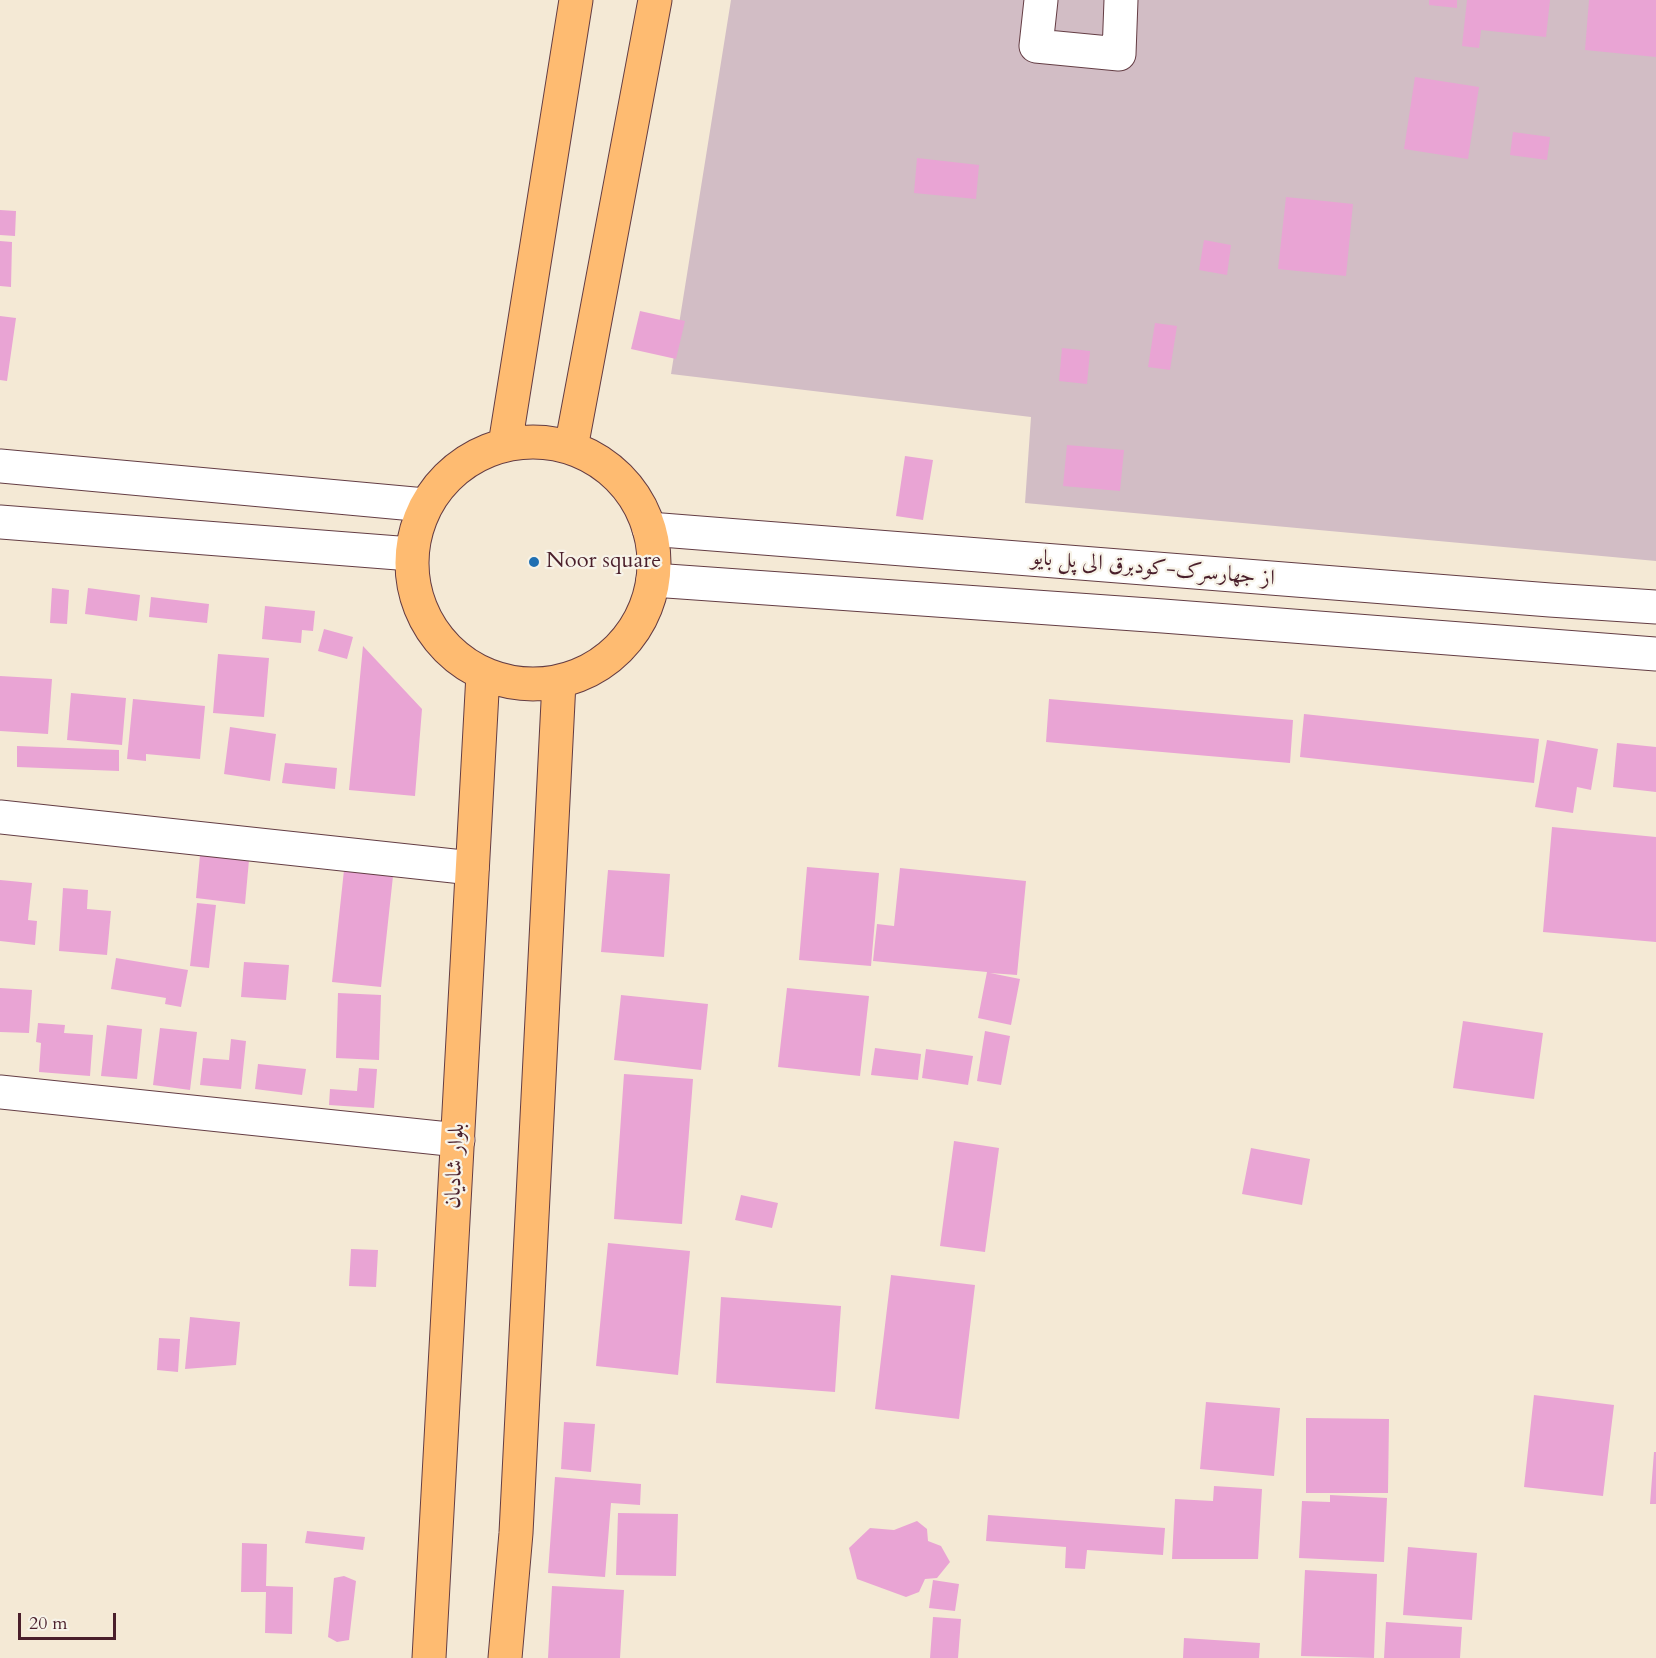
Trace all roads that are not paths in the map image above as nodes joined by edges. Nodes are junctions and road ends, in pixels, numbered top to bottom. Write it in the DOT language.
graph roads {
  1 [pos="576,0"];
  2 [pos="655,0"];
  3 [pos="1041,0"];
  4 [pos="1121,0"];
  5 [pos="505,445"];
  6 [pos="571,448"];
  7 [pos="0,466"];
  8 [pos="425,505"];
  9 [pos="0,522"];
  10 [pos="650,529"];
  11 [pos="411,554"];
  12 [pos="653,580"];
  13 [pos="1656,607"];
  14 [pos="1656,654"];
  15 [pos="483,674"];
  16 [pos="559,682"];
  17 [pos="0,817"];
  18 [pos="472,868"];
  19 [pos="0,1092"];
  20 [pos="458,1140"];
  21 [pos="429,1658"];
  22 [pos="505,1658"];
  1 -- 5 [label="main road"];
  2 -- 6 [label="main road"];
  3 -- 4 [label="street"];
  5 -- 6 [label="main road"];
  5 -- 8 [label="main road"];
  6 -- 10 [label="main road"];
  7 -- 8 [label="street"];
  8 -- 11 [label="main road"];
  9 -- 11 [label="street"];
  10 -- 12 [label="main road"];
  10 -- 13 [label="street, از جهارسرک-کودبرق الی پل بایو"];
  11 -- 15 [label="main road"];
  12 -- 14 [label="street, از جهارسرک-کودبرق الی پل بایو"];
  12 -- 16 [label="main road"];
  15 -- 16 [label="main road"];
  15 -- 18 [label="main road, بلوار شادیان"];
  16 -- 22 [label="main road"];
  17 -- 18 [label="street"];
  18 -- 20 [label="main road, بلوار شادیان"];
  19 -- 20 [label="street"];
  20 -- 21 [label="main road, بلوار شادیان"];
}
